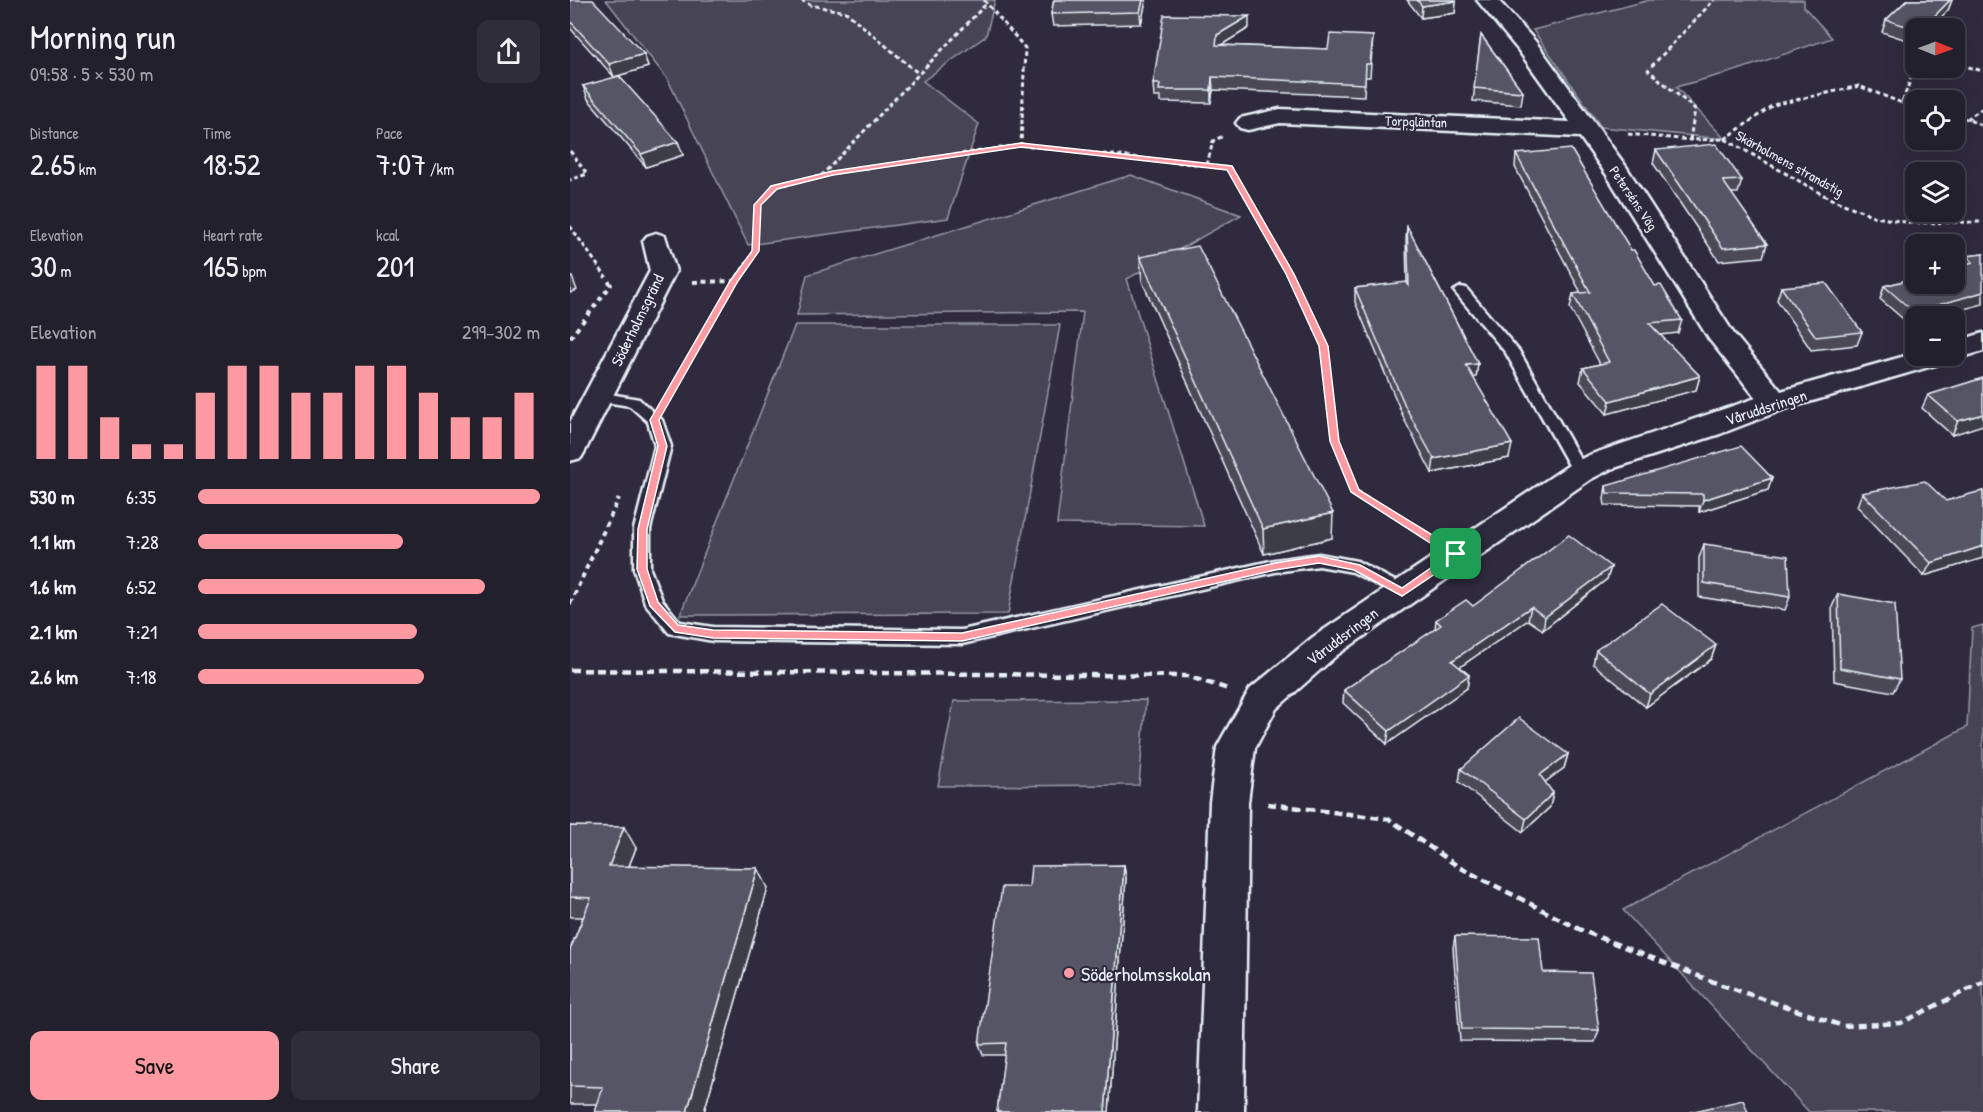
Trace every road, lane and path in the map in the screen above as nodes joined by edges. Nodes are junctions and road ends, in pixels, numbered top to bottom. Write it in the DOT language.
graph roads {
  1 [pos="801,0"];
  2 [pos="1487,0"];
  3 [pos="1714,0"];
  4 [pos="986,1"];
  5 [pos="1965,66"];
  6 [pos="1983,71"];
  7 [pos="919,74"];
  8 [pos="1911,78"];
  9 [pos="1902,103"];
  10 [pos="1905,104"];
  11 [pos="1983,108"];
  12 [pos="1967,119"];
  13 [pos="1248,123"];
  14 [pos="1983,126"];
  15 [pos="1585,130"];
  16 [pos="1725,139"];
  17 [pos="1689,140"];
  18 [pos="1021,145"];
  19 [pos="570,151"];
  20 [pos="821,176"];
  21 [pos="570,180"];
  22 [pos="1983,222"];
  23 [pos="570,226"];
  24 [pos="656,241"];
  25 [pos="1461,291"];
  26 [pos="570,338"];
  27 [pos="1983,342"];
  28 [pos="1965,348"];
  29 [pos="1905,365"];
  30 [pos="584,396"];
  31 [pos="1775,402"];
  32 [pos="655,420"];
  33 [pos="570,452"];
  34 [pos="1580,472"];
  35 [pos="620,496"];
  36 [pos="1456,554"];
  37 [pos="1402,592"];
  38 [pos="570,604"];
  39 [pos="570,670"];
  40 [pos="1263,699"];
  41 [pos="1229,802"];
  42 [pos="1983,981"];
  43 [pos="1221,1112"];
  1 -- 7 [label="path"];
  2 -- 15 [label="street, Peterséns Väg"];
  3 -- 17 [label="path"];
  4 -- 7 [label="path"];
  4 -- 18 [label="path"];
  5 -- 6 [label="path"];
  7 -- 20 [label="path"];
  8 -- 9 [label="path"];
  9 -- 10 [label="path"];
  9 -- 16 [label="path"];
  11 -- 12 [label="path"];
  12 -- 14 [label="path"];
  13 -- 15 [label="street, Torpgläntan"];
  15 -- 17 [label="path, Skärholmens strandstig"];
  15 -- 31 [label="street, Peterséns Väg"];
  16 -- 17 [label="path, Skärholmens strandstig"];
  16 -- 22 [label="path, Skärholmens strandstig"];
  18 -- 20 [label="path"];
  18 -- 36 [label="path"];
  19 -- 21 [label="path"];
  20 -- 32 [label="path"];
  23 -- 26 [label="path"];
  24 -- 30 [label="street, Söderholmsgränd"];
  25 -- 34 [label="lane"];
  27 -- 28 [label="street"];
  29 -- 31 [label="street, Våruddsringen"];
  30 -- 32 [label="lane"];
  30 -- 33 [label="street, Söderholmsgränd"];
  31 -- 34 [label="street, Våruddsringen"];
  32 -- 37 [label="lane"];
  34 -- 36 [label="street, Våruddsringen"];
  35 -- 38 [label="path"];
  36 -- 37 [label="street, Våruddsringen"];
  37 -- 40 [label="street, Våruddsringen"];
  39 -- 40 [label="path"];
  40 -- 41 [label="street, Våruddsringen"];
  41 -- 42 [label="path"];
  41 -- 43 [label="street, Våruddsringen"];
}
